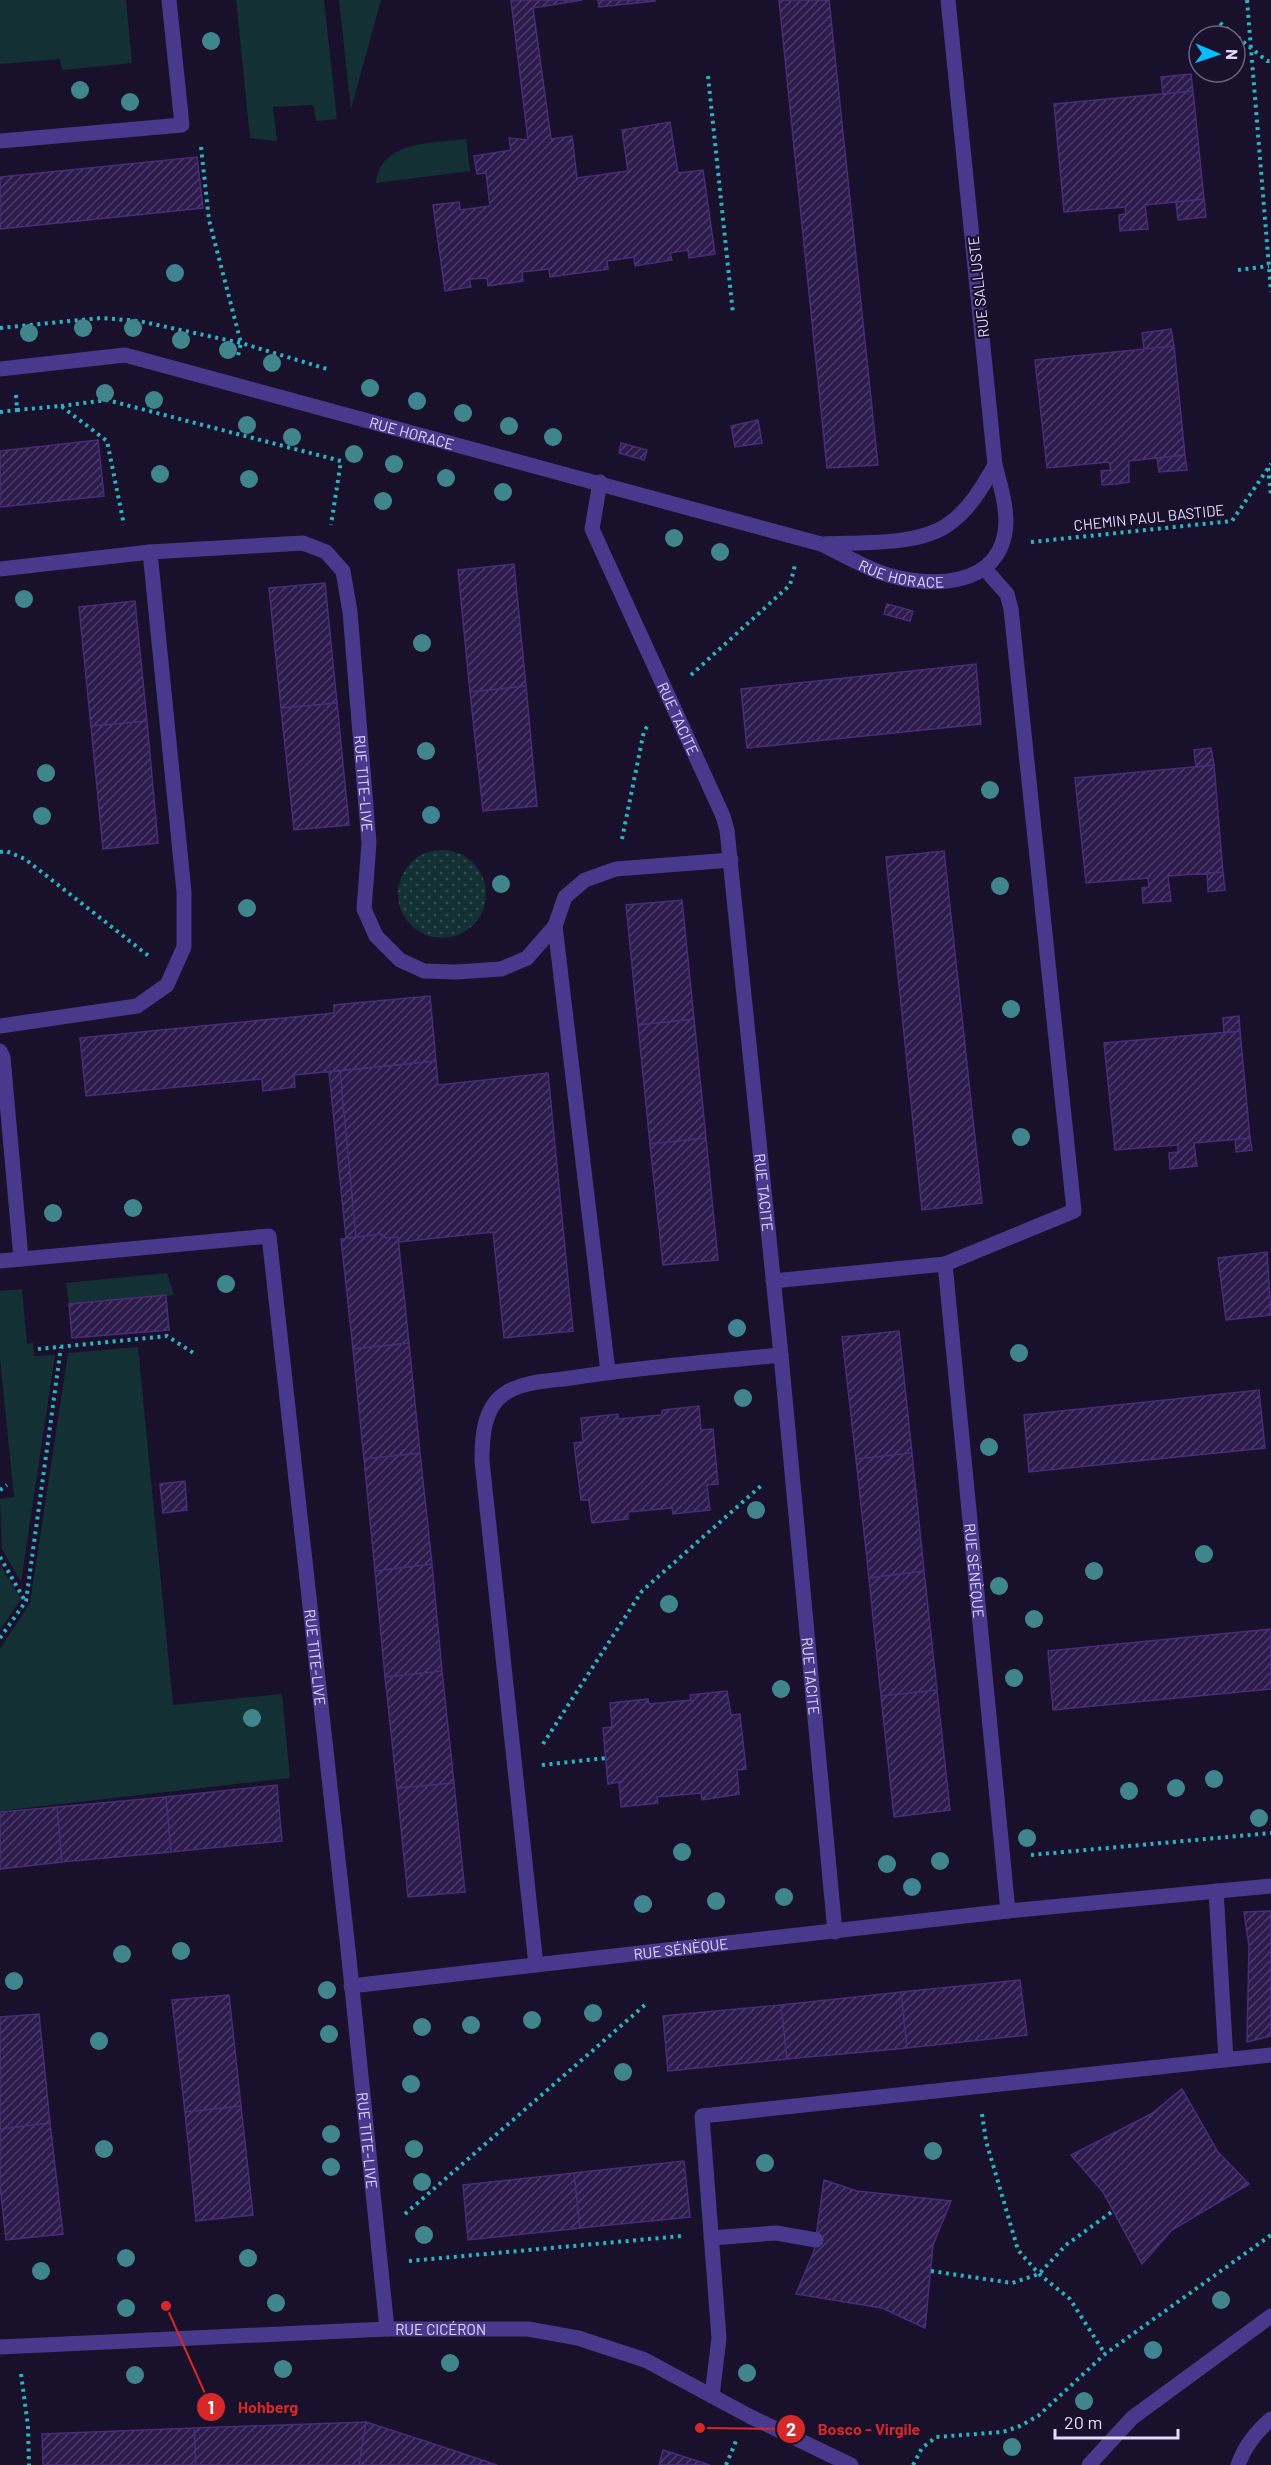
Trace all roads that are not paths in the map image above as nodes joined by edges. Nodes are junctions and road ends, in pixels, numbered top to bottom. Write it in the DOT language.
graph roads {
  1 [pos="169,0"];
  2 [pos="948,0"];
  3 [pos="0,141"];
  4 [pos="6,368"];
  5 [pos="995,465"];
  6 [pos="600,482"];
  7 [pos="821,544"];
  8 [pos="150,552"];
  9 [pos="984,568"];
  10 [pos="0,569"];
  11 [pos="731,860"];
  12 [pos="555,926"];
  13 [pos="0,1026"];
  14 [pos="0,1051"];
  15 [pos="21,1259"];
  16 [pos="0,1261"];
  17 [pos="945,1264"];
  18 [pos="773,1281"];
  19 [pos="781,1355"];
  20 [pos="608,1372"];
  21 [pos="1271,1886"];
  22 [pos="1216,1891"];
  23 [pos="1008,1911"];
  24 [pos="835,1932"];
  25 [pos="536,1965"];
  26 [pos="351,1986"];
  27 [pos="1271,2055"];
  28 [pos="1226,2060"];
  29 [pos="711,2238"];
  30 [pos="816,2240"];
  31 [pos="1271,2316"];
  32 [pos="387,2329"];
  33 [pos="0,2348"];
  34 [pos="712,2396"];
  35 [pos="1271,2419"];
  36 [pos="851,2465"];
  37 [pos="1089,2465"];
  38 [pos="1238,2465"];
  1 -- 3 [label="street"];
  2 -- 5 [label="street, RUE SALLUSTE"];
  4 -- 6 [label="street, RUE HORACE"];
  5 -- 7 [label="street, RUE HORACE"];
  5 -- 9 [label="street, RUE SALLUSTE"];
  6 -- 7 [label="street, RUE HORACE"];
  6 -- 11 [label="street, RUE TACITE"];
  7 -- 9 [label="street, RUE HORACE"];
  8 -- 10 [label="street"];
  8 -- 12 [label="street, RUE TITE-LIVE"];
  8 -- 13 [label="street"];
  9 -- 17 [label="street"];
  11 -- 12 [label="street, RUE TITE-LIVE"];
  11 -- 18 [label="street, RUE TACITE"];
  12 -- 20 [label="street"];
  14 -- 15 [label="street"];
  15 -- 16 [label="street, RUE TITE-LIVE"];
  15 -- 26 [label="street, RUE TITE-LIVE"];
  17 -- 18 [label="street"];
  17 -- 23 [label="street, RUE SÉNÈQUE"];
  18 -- 19 [label="street, RUE TACITE"];
  19 -- 20 [label="street"];
  19 -- 24 [label="street, RUE TACITE"];
  20 -- 25 [label="street"];
  21 -- 22 [label="street, RUE SÉNÈQUE"];
  22 -- 23 [label="street, RUE SÉNÈQUE"];
  22 -- 28 [label="street"];
  23 -- 24 [label="street, RUE SÉNÈQUE"];
  24 -- 25 [label="street, RUE SÉNÈQUE"];
  25 -- 26 [label="street, RUE SÉNÈQUE"];
  26 -- 32 [label="street, RUE TITE-LIVE"];
  27 -- 28 [label="street"];
  28 -- 29 [label="street"];
  29 -- 30 [label="street"];
  29 -- 34 [label="street"];
  31 -- 37 [label="street"];
  32 -- 33 [label="street, RUE CICÉRON"];
  32 -- 34 [label="street, RUE CICÉRON"];
  34 -- 36 [label="street, RUE CICÉRON"];
  35 -- 38 [label="street"];
}
